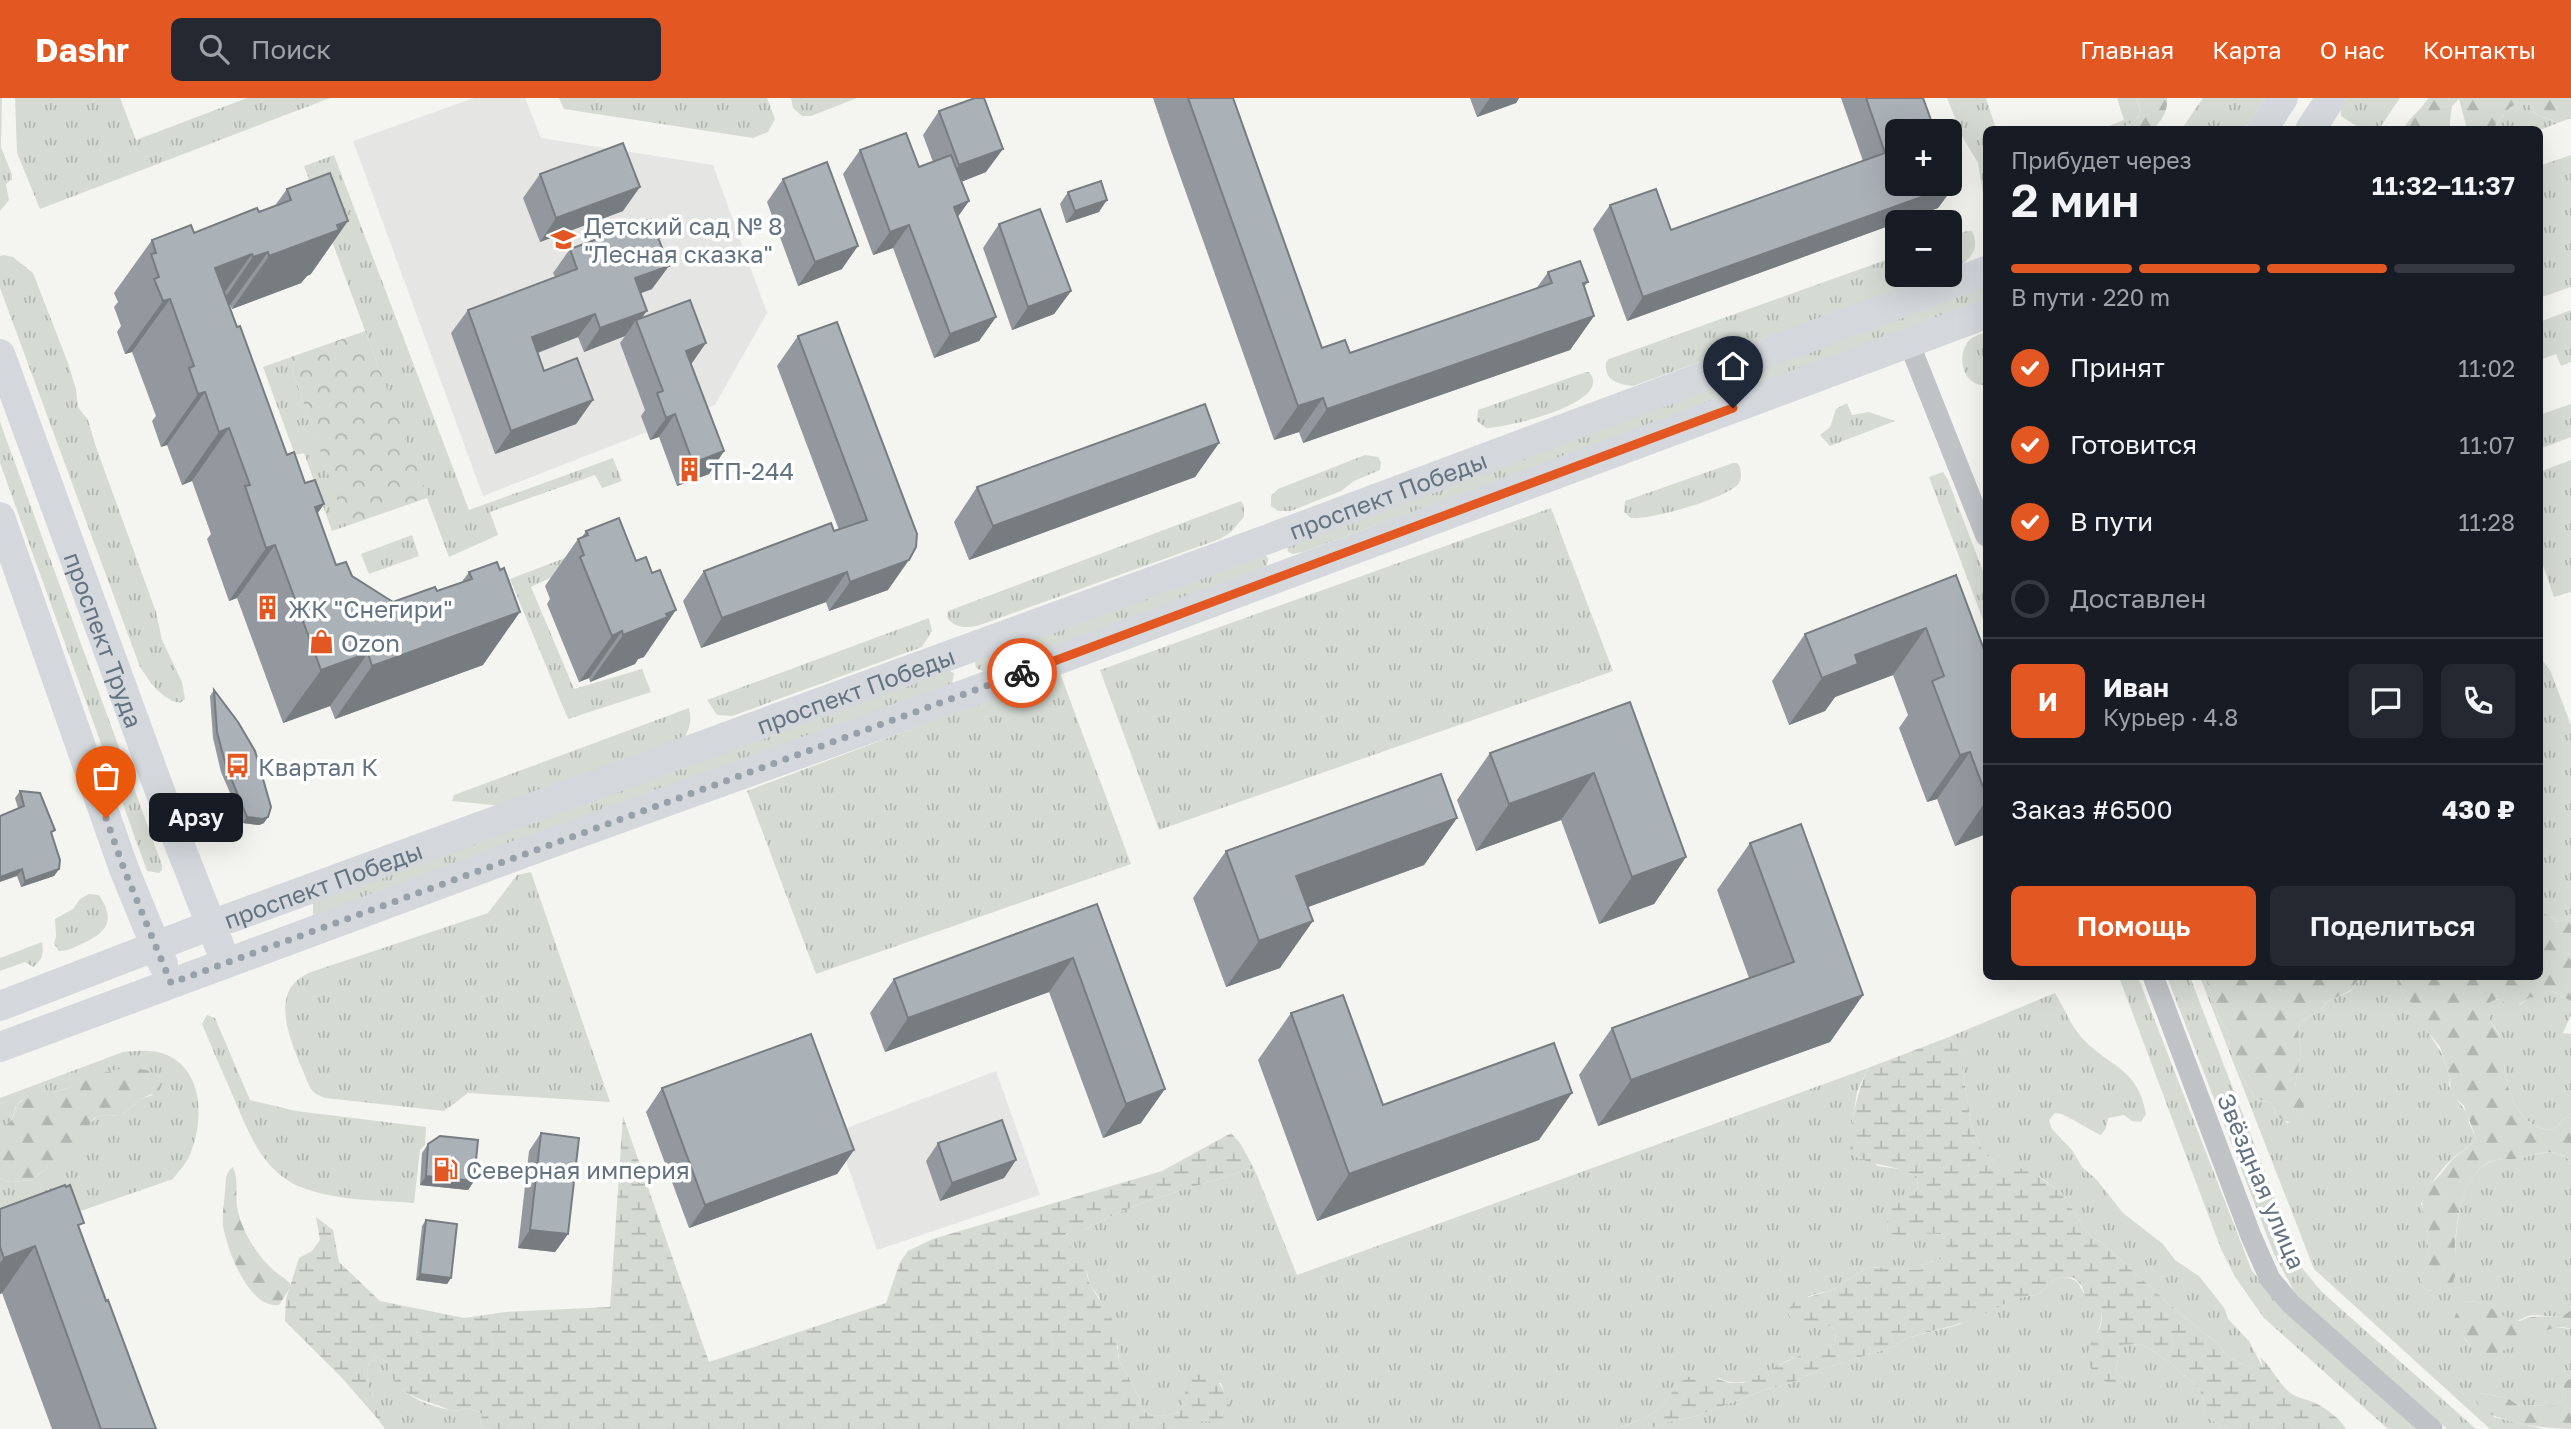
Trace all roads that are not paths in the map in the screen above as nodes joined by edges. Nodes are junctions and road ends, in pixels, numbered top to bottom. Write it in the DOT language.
graph roads {
  1 [pos="2283,98"];
  2 [pos="2331,98"];
  3 [pos="2265,126"];
  4 [pos="2313,126"];
  5 [pos="1983,272"];
  6 [pos="1983,314"];
  7 [pos="1909,343"];
  8 [pos="0,354"];
  9 [pos="0,517"];
  10 [pos="1983,528"];
  11 [pos="211,925"];
  12 [pos="156,947"];
  13 [pos="227,963"];
  14 [pos="2155,980"];
  15 [pos="171,983"];
  16 [pos="0,1006"];
  17 [pos="0,1046"];
  18 [pos="2432,1429"];
  1 -- 3 [label="main road"];
  2 -- 4 [label="main road"];
  5 -- 11 [label="main road, проспект Победы"];
  6 -- 7 [label="main road, проспект Победы"];
  7 -- 10 [label="street"];
  7 -- 13 [label="main road, проспект Победы"];
  8 -- 11 [label="main road, проспект Труда"];
  9 -- 12 [label="main road"];
  11 -- 12 [label="main road, проспект Победы"];
  11 -- 13 [label="main road, проспект Труда"];
  12 -- 15 [label="main road"];
  12 -- 16 [label="main road, проспект Победы"];
  13 -- 15 [label="main road, проспект Победы"];
  14 -- 18 [label="street, Звёздная улица"];
  15 -- 17 [label="main road, проспект Победы"];
}
